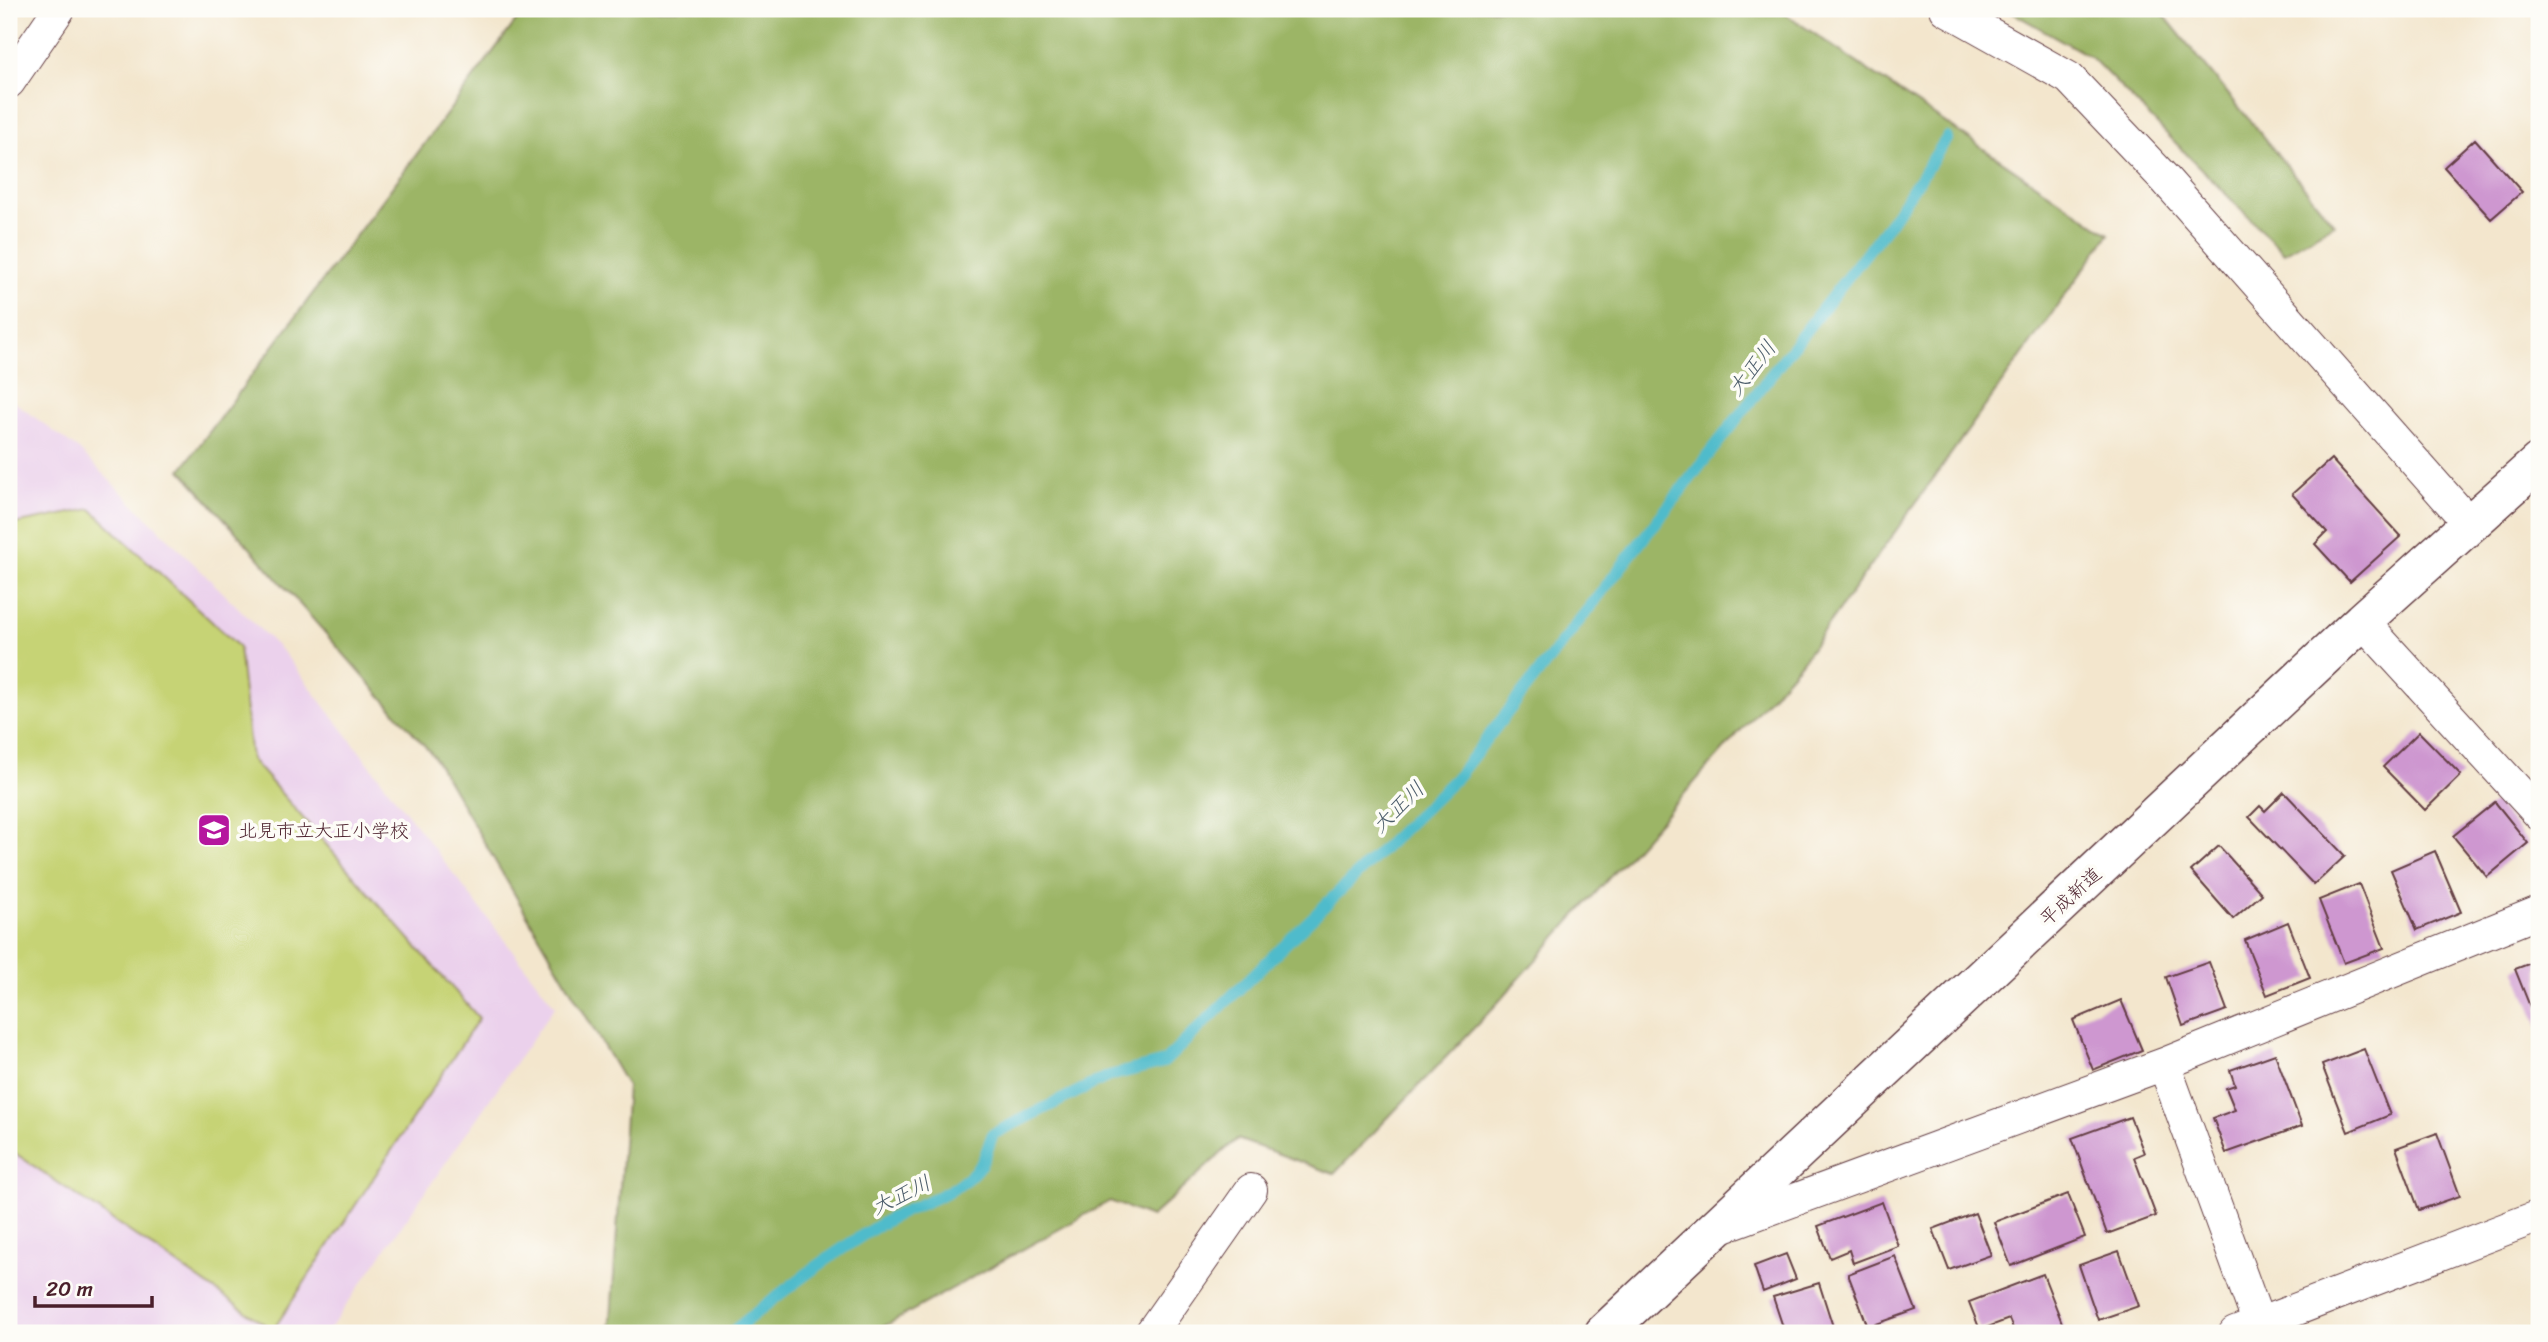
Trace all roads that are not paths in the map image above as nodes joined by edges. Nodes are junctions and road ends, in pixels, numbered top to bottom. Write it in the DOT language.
graph roads {
  1 [pos="58,9"];
  2 [pos="1947,9"];
  3 [pos="9,82"];
  4 [pos="2539,462"];
  5 [pos="2469,523"];
  6 [pos="2362,621"];
  7 [pos="2539,814"];
  8 [pos="2539,912"];
  9 [pos="2164,1064"];
  10 [pos="1251,1190"];
  11 [pos="2539,1216"];
  12 [pos="1719,1228"];
  13 [pos="2247,1329"];
  14 [pos="1151,1333"];
  15 [pos="1604,1333"];
  1 -- 3 [label="street"];
  2 -- 5 [label="street"];
  4 -- 5 [label="street, 平成新道"];
  5 -- 6 [label="street, 平成新道"];
  6 -- 7 [label="street"];
  6 -- 12 [label="street, 平成新道"];
  8 -- 9 [label="street"];
  9 -- 12 [label="street"];
  9 -- 13 [label="street"];
  10 -- 14 [label="street"];
  11 -- 13 [label="street"];
  12 -- 15 [label="street, 平成新道"];
}
